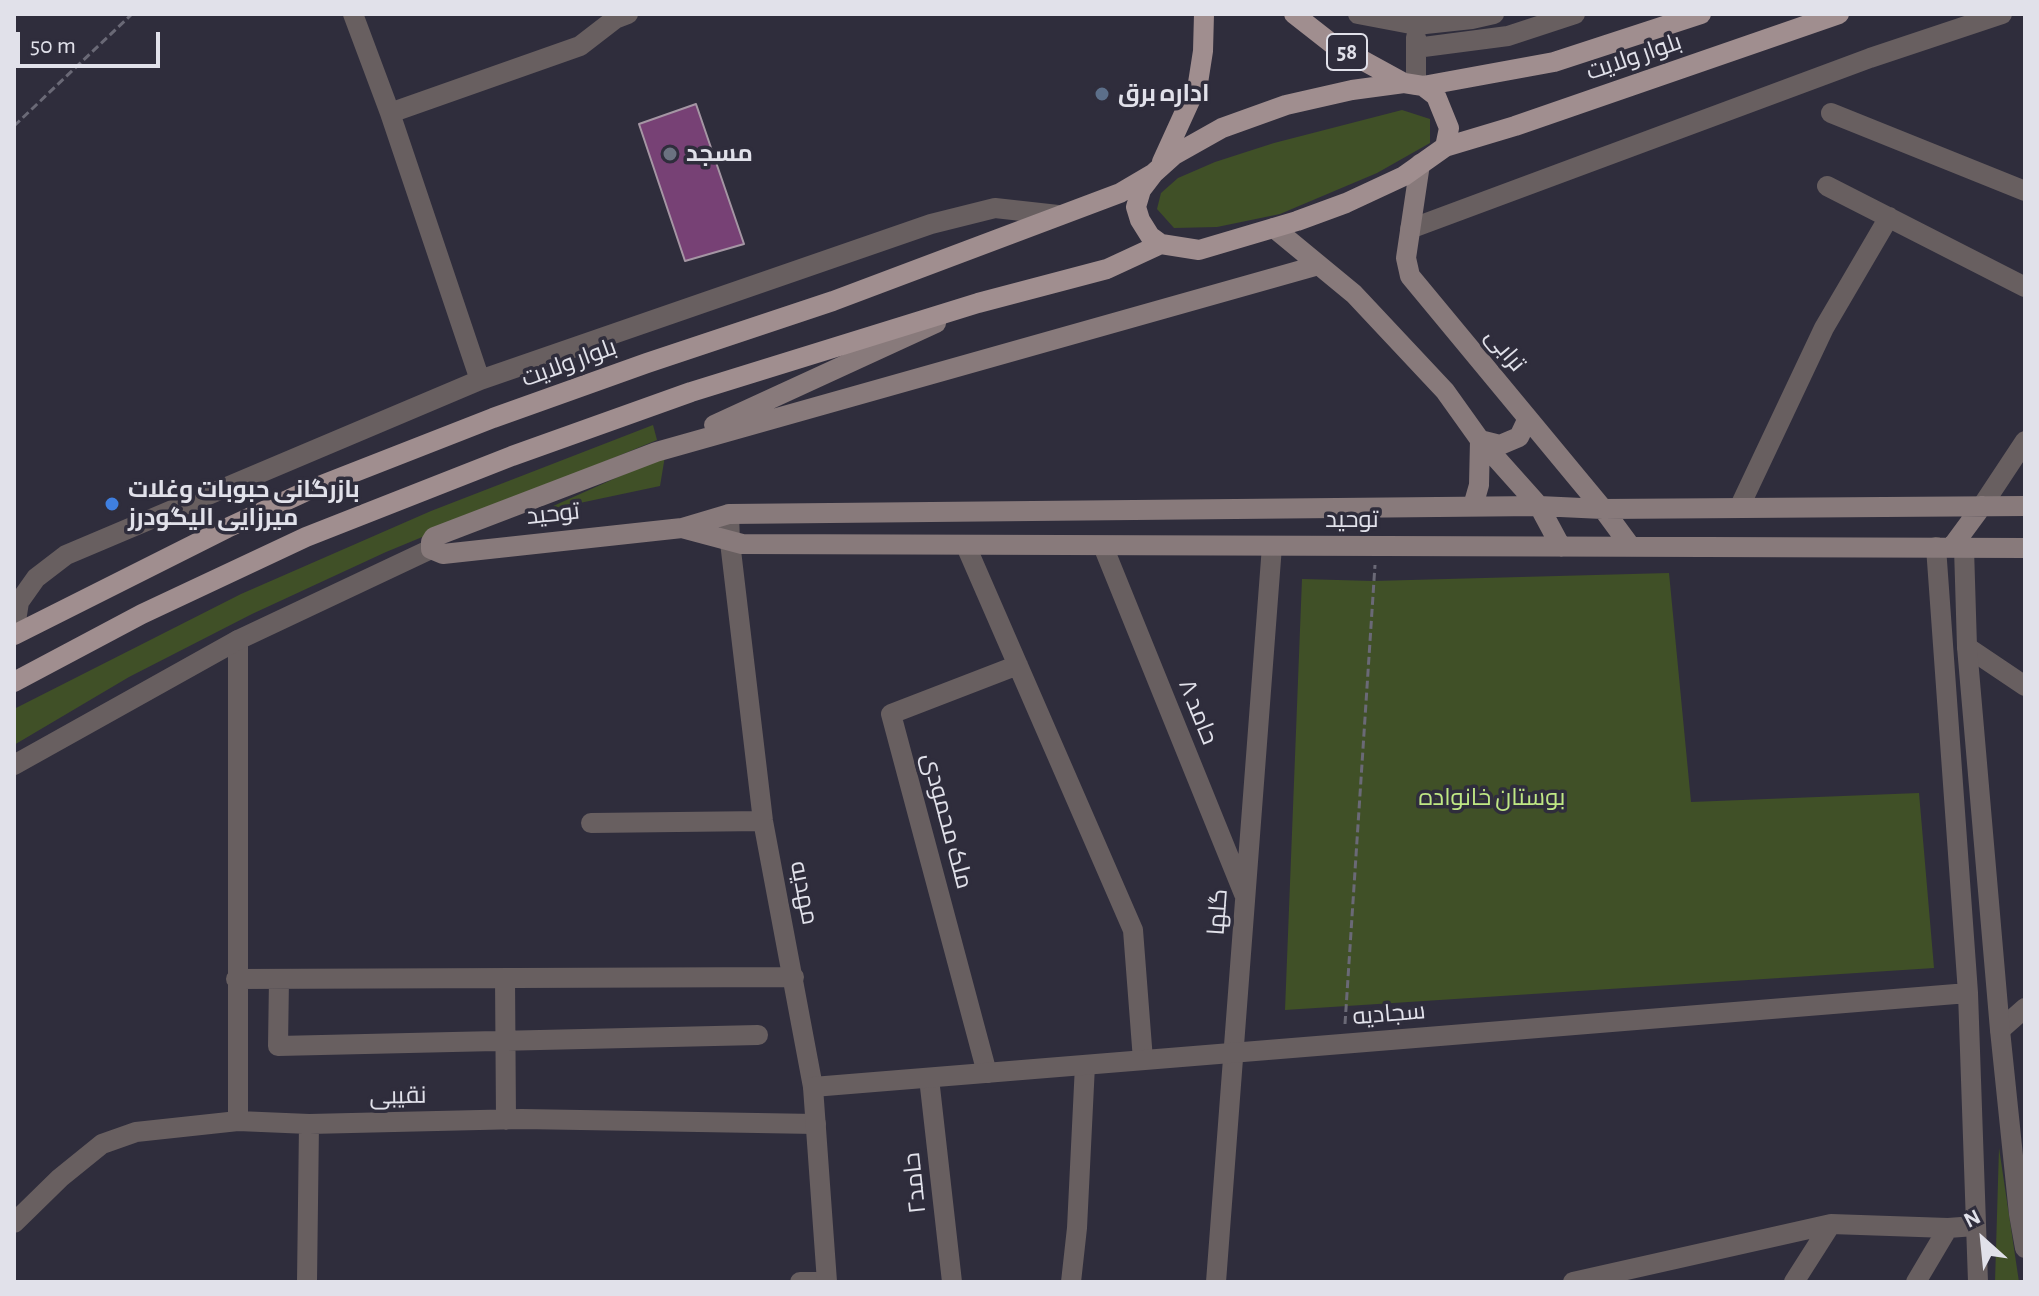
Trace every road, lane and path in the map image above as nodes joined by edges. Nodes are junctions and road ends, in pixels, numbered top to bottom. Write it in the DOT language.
graph roads {
  1 [pos="132,14"];
  2 [pos="353,14"];
  3 [pos="628,14"];
  4 [pos="1204,14"];
  5 [pos="1294,14"];
  6 [pos="1358,14"];
  7 [pos="1575,14"];
  8 [pos="1701,14"];
  9 [pos="1839,14"];
  10 [pos="2002,14"];
  11 [pos="1481,16"];
  12 [pos="1416,25"];
  13 [pos="1416,48"];
  14 [pos="1415,84"];
  15 [pos="390,113"];
  16 [pos="1831,113"];
  17 [pos="14,126"];
  18 [pos="1445,147"];
  19 [pos="1420,164"];
  20 [pos="1156,171"];
  21 [pos="1827,186"];
  22 [pos="2025,191"];
  23 [pos="1058,215"];
  24 [pos="1889,217"];
  25 [pos="1274,228"];
  26 [pos="1410,229"];
  27 [pos="1161,244"];
  28 [pos="1319,265"];
  29 [pos="2025,287"];
  30 [pos="978,303"];
  31 [pos="480,380"];
  32 [pos="1528,418"];
  33 [pos="1480,440"];
  34 [pos="2025,441"];
  35 [pos="656,452"];
  36 [pos="1473,506"];
  37 [pos="1539,506"];
  38 [pos="1982,506"];
  39 [pos="2025,506"];
  40 [pos="1739,508"];
  41 [pos="1603,509"];
  42 [pos="729,514"];
  43 [pos="682,528"];
  44 [pos="730,542"];
  45 [pos="966,546"];
  46 [pos="1103,546"];
  47 [pos="1272,546"];
  48 [pos="1378,546"];
  49 [pos="1561,547"];
  50 [pos="1631,547"];
  51 [pos="1950,548"];
  52 [pos="2025,548"];
  53 [pos="431,549"];
  54 [pos="14,634"];
  55 [pos="238,640"];
  56 [pos="1967,647"];
  57 [pos="1018,665"];
  58 [pos="14,682"];
  59 [pos="2025,686"];
  60 [pos="14,765"];
  61 [pos="763,821"];
  62 [pos="591,823"];
  63 [pos="1245,898"];
  64 [pos="794,977"];
  65 [pos="505,978"];
  66 [pos="236,979"];
  67 [pos="279,979"];
  68 [pos="1968,993"];
  69 [pos="2025,1008"];
  70 [pos="2000,1030"];
  71 [pos="758,1035"];
  72 [pos="504,1041"];
  73 [pos="1343,1044"];
  74 [pos="1234,1053"];
  75 [pos="1143,1060"];
  76 [pos="1085,1065"];
  77 [pos="987,1073"];
  78 [pos="929,1078"];
  79 [pos="813,1087"];
  80 [pos="506,1120"];
  81 [pos="238,1121"];
  82 [pos="309,1124"];
  83 [pos="816,1124"];
  84 [pos="2023,1210"];
  85 [pos="14,1223"];
  86 [pos="1831,1224"];
  87 [pos="1975,1226"];
  88 [pos="1948,1228"];
  89 [pos="2025,1248"];
  90 [pos="307,1282"];
  91 [pos="800,1282"];
  92 [pos="826,1282"];
  93 [pos="952,1282"];
  94 [pos="1071,1282"];
  95 [pos="1216,1282"];
  96 [pos="1573,1282"];
  97 [pos="1794,1282"];
  98 [pos="1916,1282"];
  99 [pos="1978,1282"];
  1 -- 17 [label="path"];
  2 -- 15 [label="street"];
  3 -- 15 [label="street"];
  4 -- 20 [label="main road"];
  5 -- 14 [label="main road, 58"];
  6 -- 12 [label="street"];
  7 -- 13 [label="street"];
  8 -- 14 [label="main road, بلوار ولایت"];
  9 -- 18 [label="main road, بلوار ولایت"];
  10 -- 26 [label="street"];
  11 -- 12 [label="street"];
  12 -- 13 [label="street"];
  13 -- 14 [label="street"];
  14 -- 18 [label="main road"];
  14 -- 20 [label="main road, بلوار ولایت"];
  15 -- 31 [label="street"];
  16 -- 22 [label="street"];
  18 -- 19 [label="main road, بلوار ولایت"];
  19 -- 25 [label="main road, بلوار ولایت"];
  19 -- 26 [label="main road, ترابی"];
  20 -- 23 [label="main road, بلوار ولایت"];
  20 -- 27 [label="main road"];
  21 -- 24 [label="street"];
  23 -- 31 [label="street"];
  23 -- 54 [label="main road, بلوار ولایت"];
  24 -- 29 [label="street"];
  24 -- 40 [label="street"];
  25 -- 27 [label="main road, بلوار ولایت"];
  25 -- 28 [label="main road"];
  26 -- 32 [label="main road, ترابی"];
  27 -- 30 [label="main road"];
  28 -- 33 [label="main road"];
  28 -- 35 [label="main road"];
  30 -- 35 [label="main road"];
  30 -- 58 [label="main road"];
  31 -- 54 [label="street"];
  32 -- 33 [label="main road"];
  32 -- 41 [label="main road, ترابی"];
  33 -- 36 [label="main road"];
  33 -- 37 [label="main road"];
  34 -- 38 [label="street"];
  35 -- 53 [label="main road"];
  36 -- 37 [label="main road, توحید"];
  36 -- 42 [label="main road, توحید"];
  37 -- 41 [label="main road, توحید"];
  37 -- 49 [label="main road"];
  38 -- 39 [label="main road, توحید"];
  38 -- 40 [label="main road, توحید"];
  38 -- 51 [label="main road"];
  40 -- 41 [label="main road, توحید"];
  41 -- 50 [label="main road, ترابی"];
  42 -- 43 [label="main road, توحید"];
  42 -- 44 [label="street, مهدیه"];
  43 -- 44 [label="main road, توحید"];
  43 -- 53 [label="main road, توحید"];
  44 -- 45 [label="main road, توحید"];
  44 -- 61 [label="street, مهدیه"];
  45 -- 46 [label="main road, توحید"];
  45 -- 57 [label="street"];
  46 -- 47 [label="main road, توحید"];
  46 -- 63 [label="street, حامد ۸"];
  47 -- 48 [label="main road, توحید"];
  47 -- 63 [label="street, گلها"];
  48 -- 49 [label="main road, توحید"];
  48 -- 73 [label="path"];
  49 -- 50 [label="main road, توحید"];
  50 -- 51 [label="main road, توحید"];
  51 -- 52 [label="main road, توحید"];
  51 -- 56 [label="street"];
  51 -- 68 [label="street"];
  53 -- 55 [label="street"];
  55 -- 60 [label="street"];
  55 -- 66 [label="street"];
  56 -- 59 [label="street"];
  56 -- 70 [label="street"];
  57 -- 75 [label="street"];
  57 -- 77 [label="street, ملک محمودی"];
  61 -- 62 [label="street"];
  61 -- 64 [label="street, مهدیه"];
  63 -- 74 [label="street, گلها"];
  64 -- 65 [label="street"];
  64 -- 79 [label="street, مهدیه"];
  65 -- 67 [label="street"];
  65 -- 72 [label="street"];
  66 -- 67 [label="street"];
  66 -- 81 [label="street"];
  67 -- 72 [label="street"];
  68 -- 73 [label="street, سجادیه"];
  68 -- 87 [label="street"];
  69 -- 70 [label="street"];
  70 -- 84 [label="street"];
  71 -- 72 [label="street"];
  72 -- 80 [label="street"];
  73 -- 74 [label="street, سجادیه"];
  74 -- 75 [label="street, سجادیه"];
  74 -- 95 [label="street, گلها"];
  75 -- 76 [label="street, سجادیه"];
  76 -- 77 [label="street, سجادیه"];
  76 -- 94 [label="street"];
  77 -- 78 [label="street, سجادیه"];
  78 -- 79 [label="street, سجادیه"];
  78 -- 93 [label="street, حامد۲"];
  79 -- 83 [label="street, مهدیه"];
  80 -- 82 [label="street, نقیبی"];
  80 -- 83 [label="street, نقیبی"];
  81 -- 82 [label="street, نقیبی"];
  81 -- 85 [label="street, نقیبی"];
  82 -- 90 [label="street"];
  83 -- 92 [label="street, مهدیه"];
  84 -- 89 [label="street"];
  86 -- 88 [label="street"];
  86 -- 96 [label="street"];
  86 -- 97 [label="street"];
  87 -- 88 [label="street"];
  87 -- 99 [label="street"];
  88 -- 98 [label="street"];
  91 -- 92 [label="street"];
}
